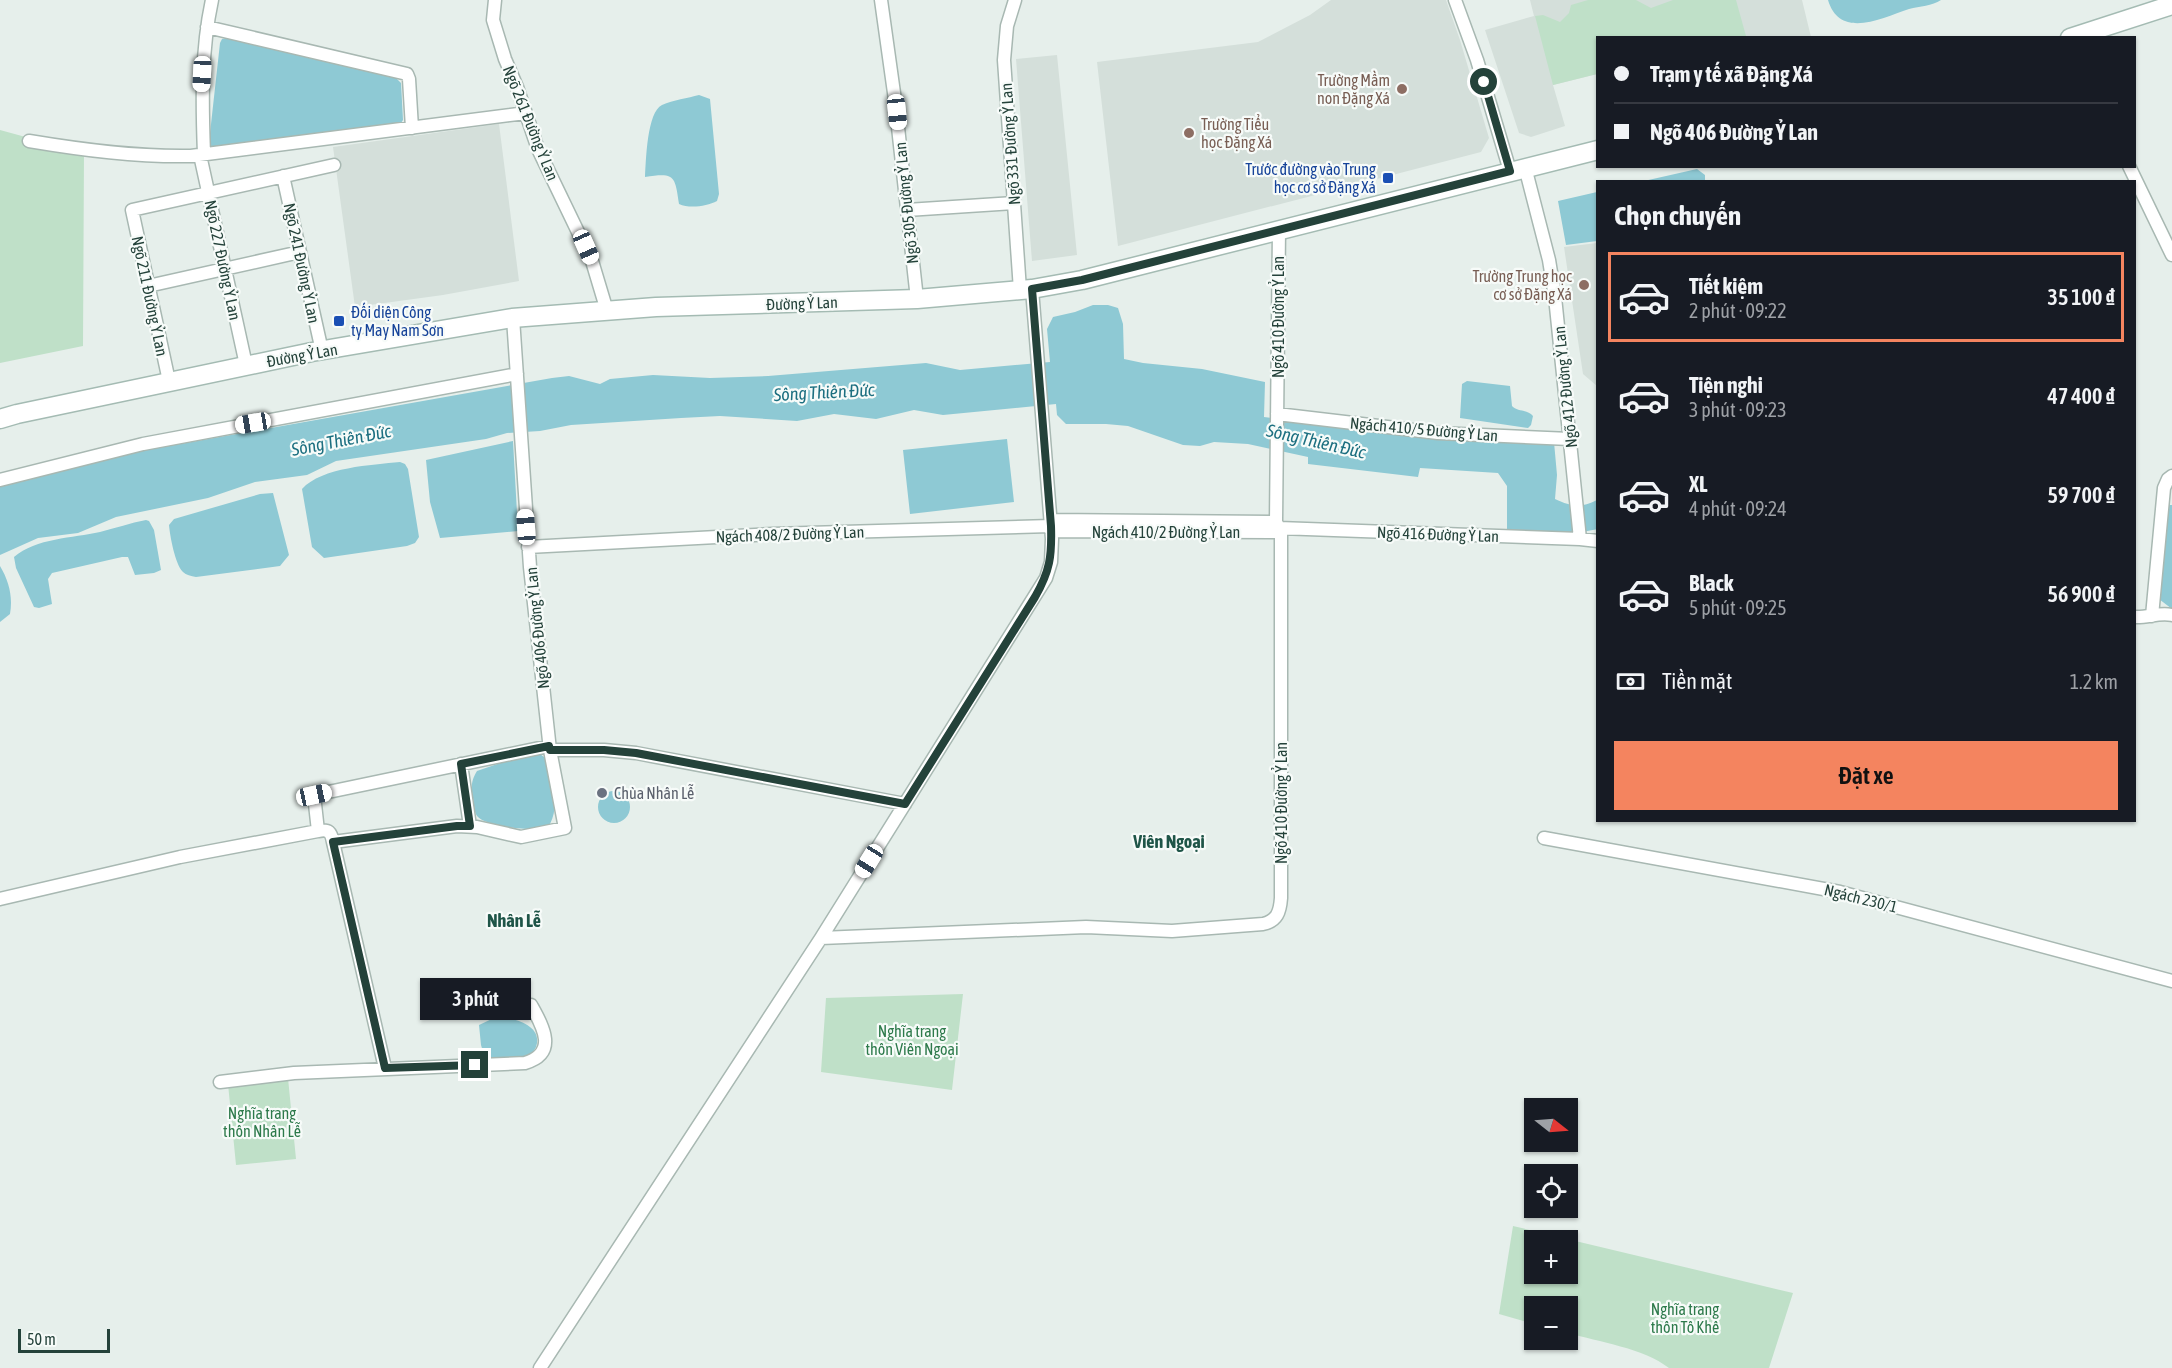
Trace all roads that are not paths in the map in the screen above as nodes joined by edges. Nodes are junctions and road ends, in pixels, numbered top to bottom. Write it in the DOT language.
graph roads {
  1 [pos="212,0"];
  2 [pos="495,0"];
  3 [pos="881,0"];
  4 [pos="1015,0"];
  5 [pos="1455,0"];
  6 [pos="2172,6"];
  7 [pos="207,27"];
  8 [pos="2076,36"];
  9 [pos="526,113"];
  10 [pos="412,128"];
  11 [pos="29,141"];
  12 [pos="1596,150"];
  13 [pos="202,154"];
  14 [pos="334,165"];
  15 [pos="1518,169"];
  16 [pos="283,176"];
  17 [pos="2136,180"];
  18 [pos="208,193"];
  19 [pos="1014,203"];
  20 [pos="907,210"];
  21 [pos="1279,229"];
  22 [pos="300,252"];
  23 [pos="2172,255"];
  24 [pos="225,269"];
  25 [pos="148,286"];
  26 [pos="1026,290"];
  27 [pos="917,299"];
  28 [pos="607,311"];
  29 [pos="513,318"];
  30 [pos="322,351"];
  31 [pos="246,365"];
  32 [pos="517,374"];
  33 [pos="169,381"];
  34 [pos="1277,414"];
  35 [pos="0,419"];
  36 [pos="1570,439"];
  37 [pos="2172,476"];
  38 [pos="0,480"];
  39 [pos="1051,526"];
  40 [pos="1279,528"];
  41 [pos="1581,539"];
  42 [pos="1596,541"];
  43 [pos="528,547"];
  44 [pos="2172,615"];
  45 [pos="2136,616"];
  46 [pos="2152,616"];
  47 [pos="550,748"];
  48 [pos="461,764"];
  49 [pos="905,804"];
  50 [pos="470,826"];
  51 [pos="318,831"];
  52 [pos="1544,838"];
  53 [pos="333,842"];
  54 [pos="0,898"];
  55 [pos="821,938"];
  56 [pos="2172,981"];
  57 [pos="531,1005"];
  58 [pos="385,1068"];
  59 [pos="220,1082"];
  60 [pos="540,1368"];
  1 -- 7 [label="street, Ngõ 227 Đường Ỷ Lan"];
  2 -- 9 [label="street, Ngõ 261 Đường Ỷ Lan"];
  3 -- 20 [label="street, Ngõ 305 Đường Ỷ Lan"];
  4 -- 19 [label="street, Ngõ 331 Đường Ỷ Lan"];
  5 -- 15 [label="street, Ngõ 412 Đường Ỷ Lan"];
  6 -- 8 [label="main road"];
  7 -- 10 [label="street"];
  7 -- 13 [label="street, Ngõ 227 Đường Ỷ Lan"];
  9 -- 10 [label="street"];
  9 -- 28 [label="street, Ngõ 261 Đường Ỷ Lan"];
  10 -- 13 [label="street"];
  11 -- 13 [label="street"];
  12 -- 15 [label="main road, Đường Ỷ Lan"];
  13 -- 18 [label="street, Ngõ 227 Đường Ỷ Lan"];
  14 -- 16 [label="street"];
  15 -- 21 [label="main road, Đường Ỷ Lan"];
  15 -- 36 [label="street, Ngõ 412 Đường Ỷ Lan"];
  16 -- 18 [label="street"];
  16 -- 22 [label="street, Ngõ 241 Đường Ỷ Lan"];
  17 -- 23 [label="street"];
  18 -- 24 [label="street, Ngõ 227 Đường Ỷ Lan"];
  18 -- 25 [label="street, Ngõ 211 Đường Ỷ Lan"];
  19 -- 20 [label="street"];
  19 -- 26 [label="street, Ngõ 331 Đường Ỷ Lan"];
  20 -- 27 [label="street, Ngõ 305 Đường Ỷ Lan"];
  21 -- 26 [label="main road, Đường Ỷ Lan"];
  21 -- 34 [label="street, Ngõ 410 Đường Ỷ Lan"];
  22 -- 24 [label="street"];
  22 -- 30 [label="street, Ngõ 241 Đường Ỷ Lan"];
  24 -- 25 [label="street"];
  24 -- 31 [label="street, Ngõ 227 Đường Ỷ Lan"];
  25 -- 33 [label="street, Ngõ 211 Đường Ỷ Lan"];
  26 -- 27 [label="main road, Đường Ỷ Lan"];
  26 -- 39 [label="street, Ngõ 331 Đường Ỷ Lan"];
  27 -- 28 [label="main road, Đường Ỷ Lan"];
  28 -- 29 [label="main road, Đường Ỷ Lan"];
  29 -- 30 [label="main road, Đường Ỷ Lan"];
  29 -- 32 [label="street, Ngõ 406 Đường Ỷ Lan"];
  30 -- 31 [label="main road, Đường Ỷ Lan"];
  31 -- 33 [label="main road, Đường Ỷ Lan"];
  32 -- 38 [label="street"];
  32 -- 43 [label="street, Ngõ 406 Đường Ỷ Lan"];
  33 -- 35 [label="main road, Đường Ỷ Lan"];
  34 -- 36 [label="street, Ngách 410/5 Đường Ỷ Lan"];
  34 -- 40 [label="street, Ngõ 410 Đường Ỷ Lan"];
  36 -- 41 [label="street, Ngõ 412 Đường Ỷ Lan"];
  37 -- 46 [label="street"];
  39 -- 40 [label="street, Ngách 410/2 Đường Ỷ Lan"];
  39 -- 43 [label="street, Ngách 408/2 Đường Ỷ Lan"];
  39 -- 49 [label="street, Ngõ 331 Đường Ỷ Lan"];
  40 -- 41 [label="street, Ngõ 416 Đường Ỷ Lan"];
  40 -- 55 [label="street, Ngõ 410 Đường Ỷ Lan"];
  41 -- 42 [label="street, Ngõ 416 Đường Ỷ Lan"];
  43 -- 47 [label="street, Ngõ 406 Đường Ỷ Lan"];
  44 -- 46 [label="street"];
  45 -- 46 [label="street"];
  47 -- 48 [label="street"];
  47 -- 49 [label="street"];
  47 -- 50 [label="street, Ngõ 406 Đường Ỷ Lan"];
  48 -- 50 [label="street"];
  48 -- 51 [label="street"];
  49 -- 55 [label="street, Ngõ 331 Đường Ỷ Lan"];
  50 -- 53 [label="street"];
  51 -- 53 [label="street"];
  51 -- 54 [label="street"];
  52 -- 56 [label="street, Ngách 230/1"];
  53 -- 58 [label="street"];
  55 -- 60 [label="street, Ngõ 331 Đường Ỷ Lan"];
  57 -- 58 [label="street"];
  58 -- 59 [label="street"];
}
